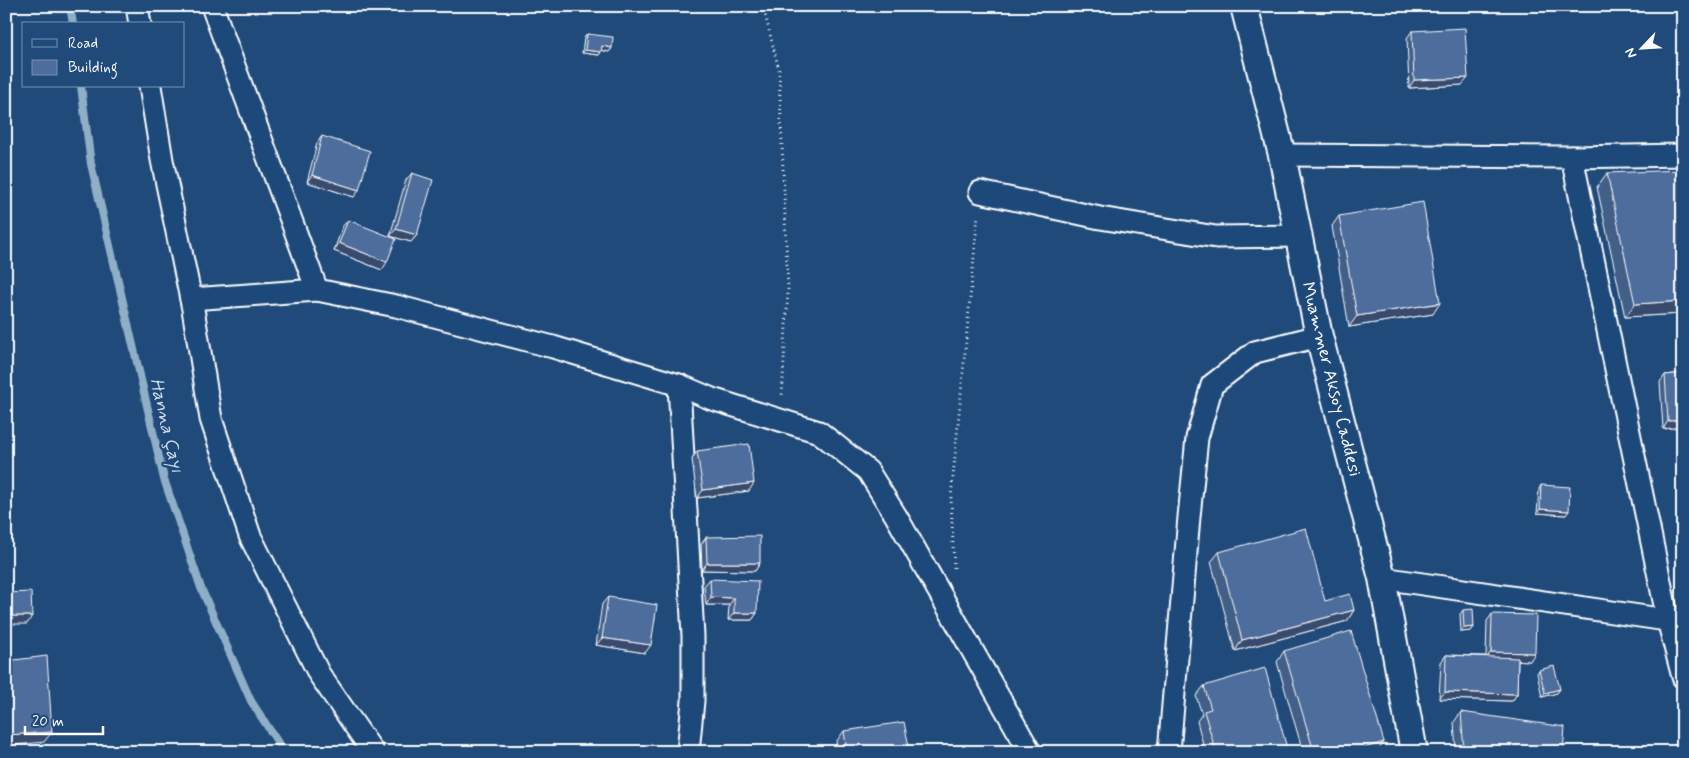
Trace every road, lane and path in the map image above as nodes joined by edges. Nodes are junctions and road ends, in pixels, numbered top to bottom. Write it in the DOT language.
graph roads {
  1 [pos="137,6"];
  2 [pos="212,6"];
  3 [pos="763,6"];
  4 [pos="1244,6"];
  5 [pos="140,22"];
  6 [pos="150,88"];
  7 [pos="1282,155"];
  8 [pos="1683,155"];
  9 [pos="1572,157"];
  10 [pos="980,192"];
  11 [pos="1298,236"];
  12 [pos="317,290"];
  13 [pos="191,298"];
  14 [pos="1319,336"];
  15 [pos="679,385"];
  16 [pos="781,420"];
  17 [pos="955,574"];
  18 [pos="1382,578"];
  19 [pos="1675,621"];
  20 [pos="1683,677"];
  21 [pos="372,752"];
  22 [pos="688,752"];
  23 [pos="1030,752"];
  24 [pos="1169,752"];
  25 [pos="1414,752"];
  1 -- 5 [label="street"];
  2 -- 12 [label="street"];
  3 -- 16 [label="path"];
  4 -- 7 [label="street, Muammer Aksoy Caddesi"];
  6 -- 13 [label="street"];
  7 -- 9 [label="street"];
  7 -- 11 [label="street, Muammer Aksoy Caddesi"];
  8 -- 9 [label="street"];
  9 -- 19 [label="street"];
  10 -- 11 [label="street"];
  10 -- 17 [label="path"];
  11 -- 14 [label="street, Muammer Aksoy Caddesi"];
  12 -- 13 [label="street"];
  12 -- 15 [label="street"];
  13 -- 21 [label="street"];
  14 -- 18 [label="street, Muammer Aksoy Caddesi"];
  14 -- 24 [label="street"];
  15 -- 16 [label="street"];
  15 -- 22 [label="street"];
  16 -- 23 [label="street"];
  18 -- 19 [label="street"];
  18 -- 25 [label="street, Muammer Aksoy Caddesi"];
  19 -- 20 [label="street"];
}
